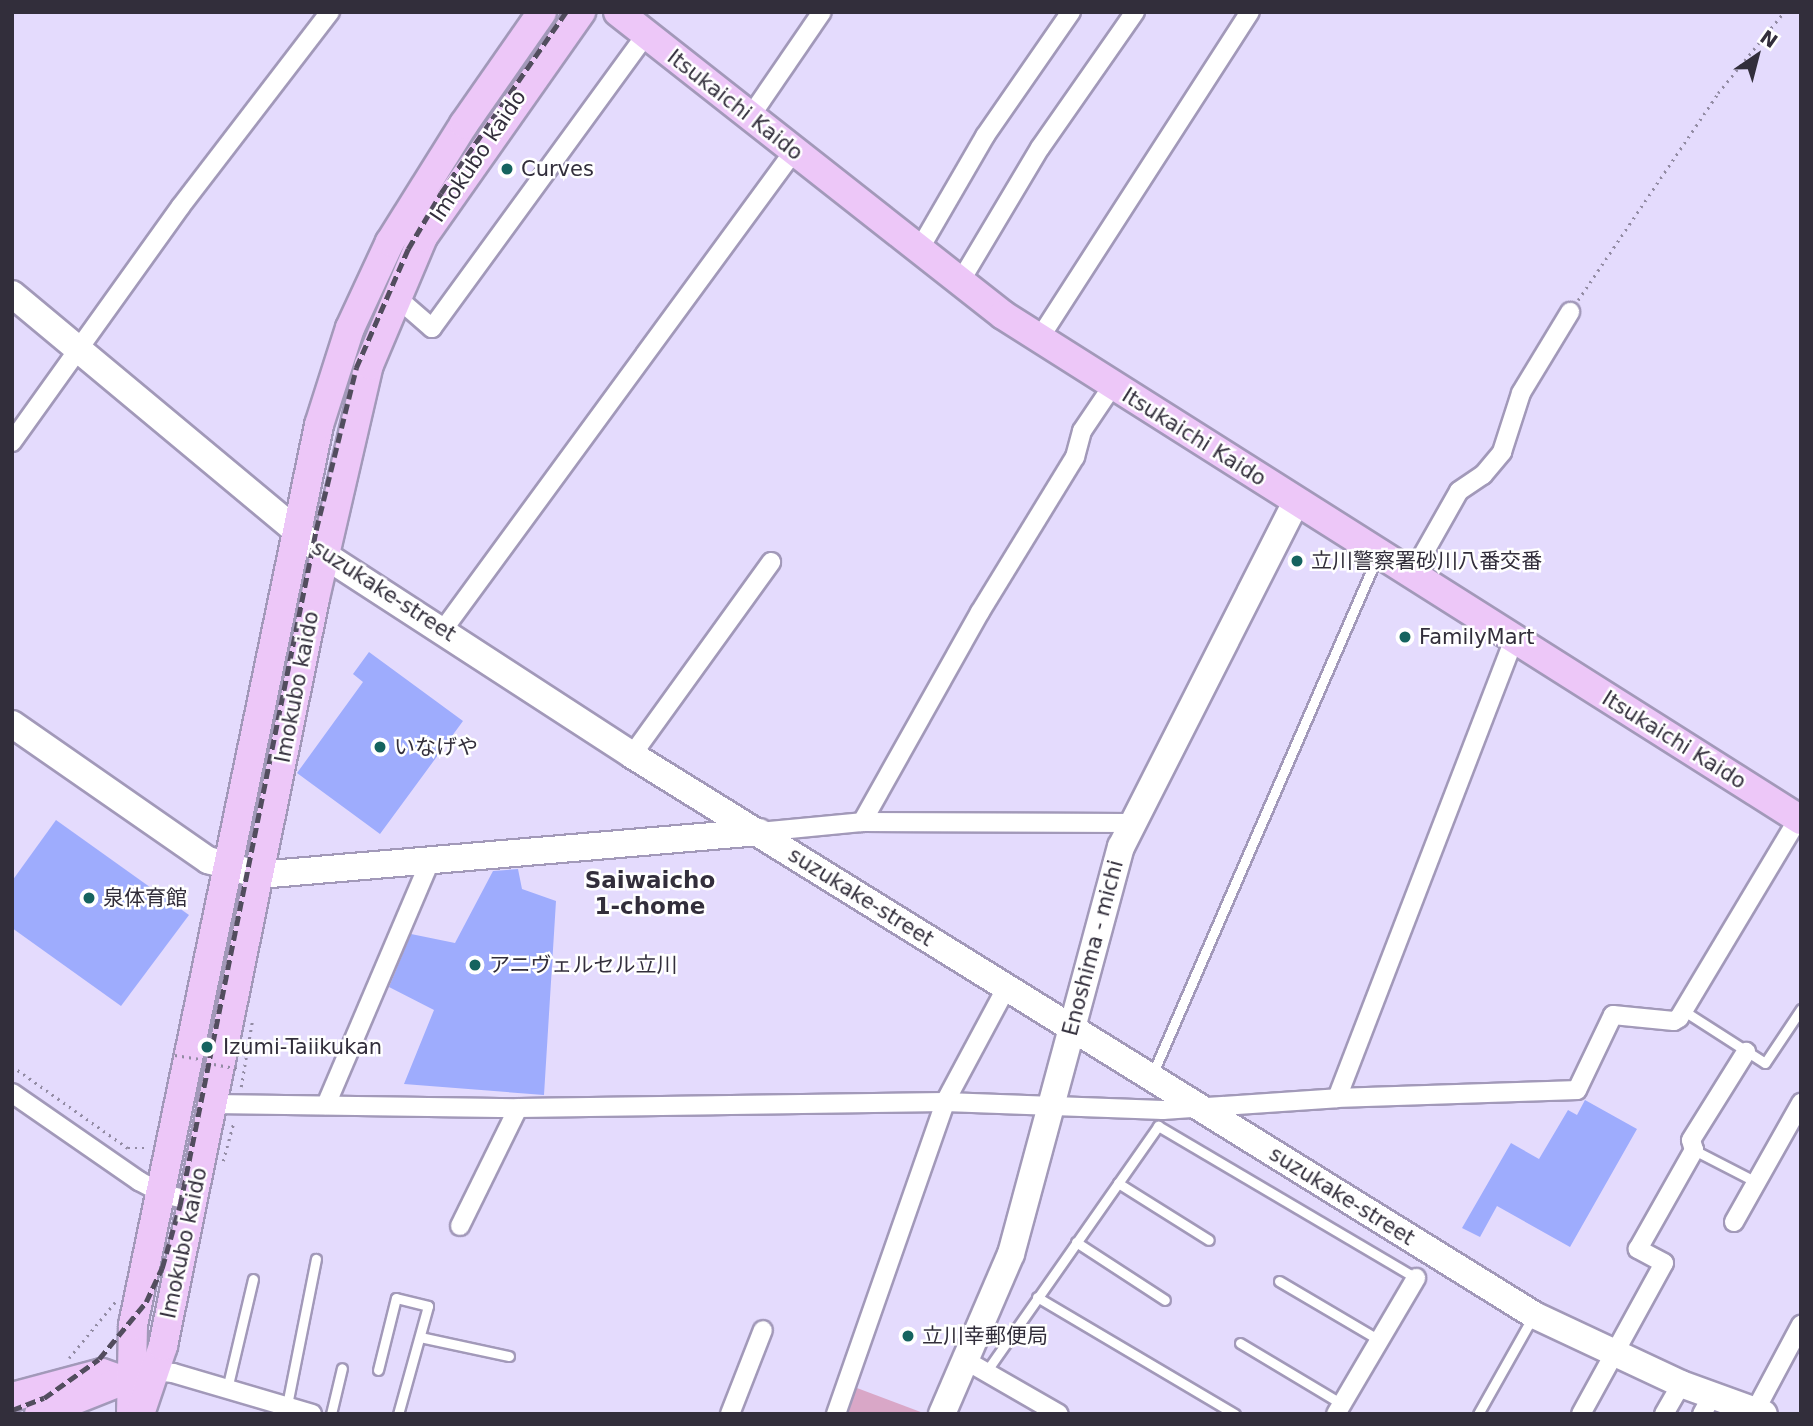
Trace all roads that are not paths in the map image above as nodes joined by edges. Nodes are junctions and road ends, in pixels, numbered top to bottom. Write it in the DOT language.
graph roads {
  1 [pos="330,12"];
  2 [pos="542,12"];
  3 [pos="581,12"];
  4 [pos="618,12"];
  5 [pos="822,12"];
  6 [pos="1071,12"];
  7 [pos="1135,12"];
  8 [pos="1250,12"];
  9 [pos="646,35"];
  10 [pos="750,117"];
  11 [pos="794,151"];
  12 [pos="919,250"];
  13 [pos="960,282"];
  14 [pos="12,294"];
  15 [pos="395,296"];
  16 [pos="1570,312"];
  17 [pos="1039,339"];
  18 [pos="78,349"];
  19 [pos="1113,385"];
  20 [pos="12,442"];
  21 [pos="1296,502"];
  22 [pos="297,533"];
  23 [pos="1378,553"];
  24 [pos="326,556"];
  25 [pos="771,562"];
  26 [pos="1412,574"];
  27 [pos="443,631"];
  28 [pos="1514,640"];
  29 [pos="12,724"];
  30 [pos="632,755"];
  31 [pos="1800,819"];
  32 [pos="862,822"];
  33 [pos="1130,823"];
  34 [pos="759,832"];
  35 [pos="432,858"];
  36 [pos="227,867"];
  37 [pos="259,875"];
  38 [pos="1006,988"];
  39 [pos="1801,1009"];
  40 [pos="1684,1011"];
  41 [pos="1071,1025"];
  42 [pos="1746,1052"];
  43 [pos="1152,1076"];
  44 [pos="12,1093"];
  45 [pos="1337,1098"];
  46 [pos="945,1102"];
  47 [pos="1801,1103"];
  48 [pos="213,1104"];
  49 [pos="1051,1104"];
  50 [pos="326,1105"];
  51 [pos="518,1108"];
  52 [pos="1202,1109"];
  53 [pos="1694,1150"];
  54 [pos="1756,1182"];
  55 [pos="1118,1183"];
  56 [pos="163,1194"];
  57 [pos="193,1201"];
  58 [pos="1734,1222"];
  59 [pos="460,1226"];
  60 [pos="1209,1240"];
  61 [pos="1076,1242"];
  62 [pos="316,1259"];
  63 [pos="1416,1278"];
  64 [pos="253,1279"];
  65 [pos="1279,1280"];
  66 [pos="1037,1297"];
  67 [pos="1165,1300"];
  68 [pos="1534,1315"];
  69 [pos="134,1325"];
  70 [pos="1801,1325"];
  71 [pos="763,1330"];
  72 [pos="420,1337"];
  73 [pos="1379,1340"];
  74 [pos="1240,1343"];
  75 [pos="1613,1354"];
  76 [pos="509,1356"];
  77 [pos="976,1365"];
  78 [pos="342,1368"];
  79 [pos="379,1370"];
  80 [pos="1681,1384"];
  81 [pos="227,1389"];
  82 [pos="135,1390"];
  83 [pos="60,1391"];
  84 [pos="12,1397"];
  85 [pos="287,1405"];
  86 [pos="1707,1405"];
  87 [pos="1339,1409"];
  88 [pos="1759,1412"];
  89 [pos="312,1414"];
  90 [pos="331,1414"];
  91 [pos="398,1414"];
  92 [pos="730,1414"];
  93 [pos="836,1414"];
  94 [pos="942,1414"];
  95 [pos="1059,1414"];
  96 [pos="1235,1414"];
  97 [pos="1478,1414"];
  98 [pos="1581,1414"];
  99 [pos="1664,1414"];
  1 -- 18 [label="street"];
  2 -- 22 [label="main road, Imokubo kaido"];
  3 -- 15 [label="main road, Imokubo kaido"];
  4 -- 9 [label="main road, Itsukaichi Kaido"];
  5 -- 10 [label="street"];
  6 -- 12 [label="street"];
  7 -- 13 [label="street"];
  8 -- 17 [label="street"];
  9 -- 10 [label="main road, Itsukaichi Kaido"];
  9 -- 15 [label="street"];
  10 -- 11 [label="main road, Itsukaichi Kaido"];
  11 -- 12 [label="main road, Itsukaichi Kaido"];
  11 -- 27 [label="street"];
  12 -- 13 [label="main road, Itsukaichi Kaido"];
  13 -- 17 [label="main road, Itsukaichi Kaido"];
  14 -- 18 [label="street, suzukake-street"];
  15 -- 24 [label="main road, Imokubo kaido"];
  16 -- 26 [label="street"];
  17 -- 19 [label="main road, Itsukaichi Kaido"];
  18 -- 20 [label="street"];
  18 -- 22 [label="street, suzukake-street"];
  19 -- 21 [label="main road, Itsukaichi Kaido"];
  19 -- 32 [label="street"];
  21 -- 23 [label="main road, Itsukaichi Kaido"];
  21 -- 33 [label="street, Enoshima - michi"];
  22 -- 24 [label="street, suzukake-street"];
  22 -- 36 [label="main road, Imokubo kaido"];
  23 -- 26 [label="main road, Itsukaichi Kaido"];
  23 -- 43 [label="lane"];
  24 -- 27 [label="street, suzukake-street"];
  24 -- 37 [label="main road, Imokubo kaido"];
  25 -- 30 [label="street"];
  26 -- 28 [label="main road, Itsukaichi Kaido"];
  27 -- 30 [label="street, suzukake-street"];
  28 -- 31 [label="main road, Itsukaichi Kaido"];
  28 -- 45 [label="street"];
  29 -- 36 [label="street"];
  30 -- 34 [label="street, suzukake-street"];
  31 -- 40 [label="street"];
  32 -- 33 [label="street"];
  32 -- 34 [label="street"];
  33 -- 41 [label="street, Enoshima - michi"];
  34 -- 35 [label="street"];
  34 -- 38 [label="street, suzukake-street"];
  35 -- 37 [label="street"];
  35 -- 50 [label="street"];
  36 -- 37 [label="street"];
  36 -- 56 [label="main road, Imokubo kaido"];
  37 -- 48 [label="main road, Imokubo kaido"];
  38 -- 41 [label="street, suzukake-street"];
  38 -- 46 [label="street"];
  39 -- 42 [label="lane"];
  40 -- 42 [label="lane"];
  40 -- 45 [label="street"];
  41 -- 43 [label="street, suzukake-street"];
  41 -- 49 [label="street, Enoshima - michi"];
  42 -- 53 [label="street"];
  43 -- 52 [label="street, suzukake-street"];
  44 -- 56 [label="street"];
  45 -- 52 [label="street"];
  46 -- 49 [label="street"];
  46 -- 51 [label="street"];
  46 -- 93 [label="street"];
  47 -- 54 [label="street"];
  48 -- 50 [label="street"];
  48 -- 57 [label="main road, Imokubo kaido"];
  49 -- 52 [label="street"];
  49 -- 77 [label="street, Enoshima - michi"];
  50 -- 51 [label="street"];
  51 -- 59 [label="street"];
  52 -- 68 [label="street, suzukake-street"];
  53 -- 54 [label="lane"];
  53 -- 75 [label="street"];
  54 -- 58 [label="street"];
  55 -- 60 [label="lane"];
  55 -- 61 [label="lane"];
  55 -- 63 [label="lane"];
  56 -- 57 [label="street"];
  56 -- 69 [label="main road, Imokubo kaido"];
  57 -- 82 [label="main road, Imokubo kaido"];
  61 -- 66 [label="lane"];
  61 -- 67 [label="lane"];
  62 -- 85 [label="lane"];
  63 -- 73 [label="street"];
  64 -- 81 [label="lane"];
  65 -- 73 [label="lane"];
  66 -- 77 [label="lane"];
  66 -- 96 [label="lane"];
  68 -- 75 [label="street, suzukake-street"];
  68 -- 97 [label="lane"];
  69 -- 82 [label="main road, Imokubo kaido"];
  69 -- 83 [label="main road"];
  70 -- 88 [label="street"];
  71 -- 92 [label="street"];
  72 -- 76 [label="lane"];
  72 -- 79 [label="lane"];
  72 -- 91 [label="lane"];
  73 -- 87 [label="street"];
  74 -- 87 [label="lane"];
  75 -- 80 [label="street, suzukake-street"];
  75 -- 98 [label="street"];
  77 -- 94 [label="street, Enoshima - michi"];
  77 -- 95 [label="street"];
  78 -- 90 [label="lane"];
  80 -- 86 [label="street, suzukake-street"];
  80 -- 99 [label="street"];
  81 -- 82 [label="street"];
  81 -- 85 [label="street"];
  82 -- 83 [label="main road"];
  83 -- 84 [label="main road"];
  85 -- 89 [label="street"];
  86 -- 88 [label="street, suzukake-street"];
}
